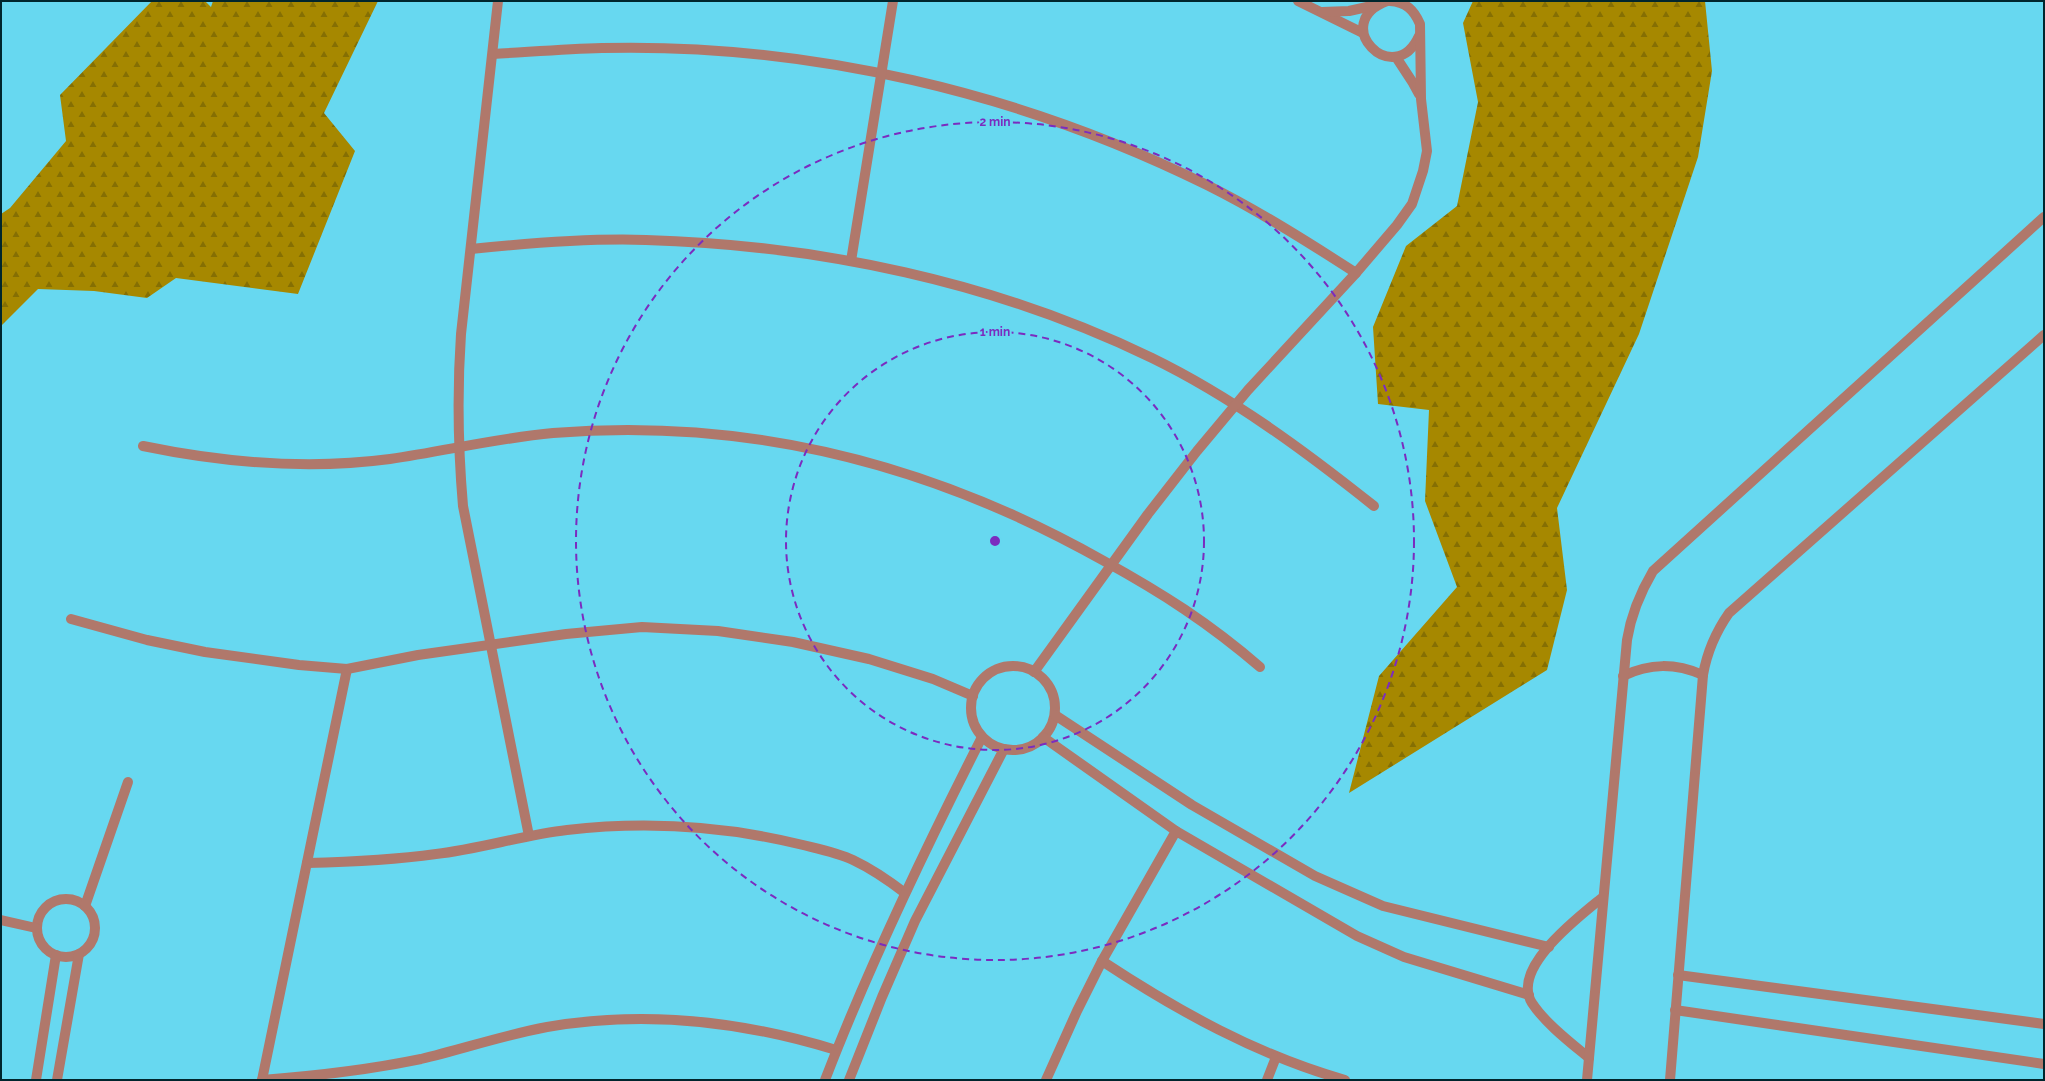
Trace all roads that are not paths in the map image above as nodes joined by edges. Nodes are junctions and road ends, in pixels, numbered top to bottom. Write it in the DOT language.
graph roads {
  1 [pos="498,1"];
  2 [pos="893,1"];
  3 [pos="1298,1"];
  4 [pos="1387,1"];
  5 [pos="1390,1"];
  6 [pos="1376,5"];
  7 [pos="1322,12"];
  8 [pos="1363,33"];
  9 [pos="1419,36"];
  10 [pos="493,54"];
  11 [pos="1396,57"];
  12 [pos="880,74"];
  13 [pos="1420,99"];
  14 [pos="2044,217"];
  15 [pos="472,249"];
  16 [pos="851,261"];
  17 [pos="1356,273"];
  18 [pos="2044,334"];
  19 [pos="1235,406"];
  20 [pos="143,446"];
  21 [pos="458,446"];
  22 [pos="1374,506"];
  23 [pos="1111,565"];
  24 [pos="71,619"];
  25 [pos="490,644"];
  26 [pos="1260,667"];
  27 [pos="347,669"];
  28 [pos="1034,672"];
  29 [pos="1702,675"];
  30 [pos="1623,676"];
  31 [pos="972,696"];
  32 [pos="1054,715"];
  33 [pos="982,737"];
  34 [pos="1043,737"];
  35 [pos="1004,749"];
  36 [pos="128,782"];
  37 [pos="1176,830"];
  38 [pos="529,836"];
  39 [pos="307,863"];
  40 [pos="905,893"];
  41 [pos="1603,897"];
  42 [pos="85,906"];
  43 [pos="1,920"];
  44 [pos="36,928"];
  45 [pos="1548,947"];
  46 [pos="79,954"];
  47 [pos="56,955"];
  48 [pos="1102,961"];
  49 [pos="1678,975"];
  50 [pos="1529,994"];
  51 [pos="1675,1010"];
  52 [pos="2044,1024"];
  53 [pos="836,1050"];
  54 [pos="1276,1057"];
  55 [pos="1589,1058"];
  56 [pos="2044,1064"];
  57 [pos="36,1080"];
  58 [pos="57,1080"];
  59 [pos="262,1080"];
  60 [pos="825,1080"];
  61 [pos="849,1080"];
  62 [pos="1046,1080"];
  63 [pos="1267,1080"];
  64 [pos="1345,1080"];
  65 [pos="1587,1080"];
  66 [pos="1670,1080"];
  1 -- 10 [label="street"];
  2 -- 12 [label="street"];
  3 -- 7 [label="street"];
  4 -- 6 [label="street"];
  5 -- 9 [label="street"];
  6 -- 7 [label="street"];
  6 -- 8 [label="street"];
  7 -- 8 [label="street"];
  8 -- 11 [label="street"];
  9 -- 11 [label="street"];
  9 -- 13 [label="street"];
  10 -- 12 [label="street"];
  10 -- 15 [label="street"];
  11 -- 13 [label="street"];
  12 -- 16 [label="street"];
  12 -- 17 [label="street"];
  13 -- 17 [label="street"];
  14 -- 30 [label="street"];
  15 -- 16 [label="street"];
  15 -- 21 [label="street"];
  16 -- 19 [label="street"];
  17 -- 19 [label="street"];
  18 -- 29 [label="street"];
  19 -- 22 [label="street"];
  19 -- 23 [label="street"];
  20 -- 21 [label="street"];
  21 -- 23 [label="street"];
  21 -- 25 [label="street"];
  23 -- 26 [label="street"];
  23 -- 28 [label="street"];
  24 -- 27 [label="street"];
  25 -- 27 [label="street"];
  25 -- 31 [label="street"];
  25 -- 38 [label="street"];
  27 -- 39 [label="street"];
  28 -- 31 [label="street"];
  28 -- 32 [label="street"];
  29 -- 30 [label="street"];
  29 -- 49 [label="street"];
  30 -- 41 [label="street"];
  31 -- 33 [label="street"];
  32 -- 34 [label="street"];
  32 -- 45 [label="street"];
  33 -- 35 [label="street"];
  33 -- 40 [label="street"];
  34 -- 35 [label="street"];
  34 -- 37 [label="street"];
  35 -- 61 [label="street"];
  36 -- 42 [label="street"];
  37 -- 48 [label="street"];
  37 -- 50 [label="street"];
  38 -- 39 [label="street"];
  38 -- 40 [label="street"];
  39 -- 59 [label="street"];
  40 -- 53 [label="street"];
  41 -- 45 [label="street"];
  41 -- 55 [label="street"];
  42 -- 44 [label="street"];
  42 -- 46 [label="street"];
  43 -- 44 [label="street"];
  44 -- 47 [label="street"];
  45 -- 50 [label="street"];
  46 -- 47 [label="street"];
  46 -- 58 [label="street"];
  47 -- 57 [label="street"];
  48 -- 54 [label="street"];
  48 -- 62 [label="street"];
  49 -- 51 [label="street"];
  49 -- 52 [label="street"];
  50 -- 55 [label="street"];
  51 -- 56 [label="street"];
  51 -- 66 [label="street"];
  53 -- 59 [label="street"];
  53 -- 60 [label="street"];
  54 -- 63 [label="street"];
  54 -- 64 [label="street"];
  55 -- 65 [label="street"];
}
